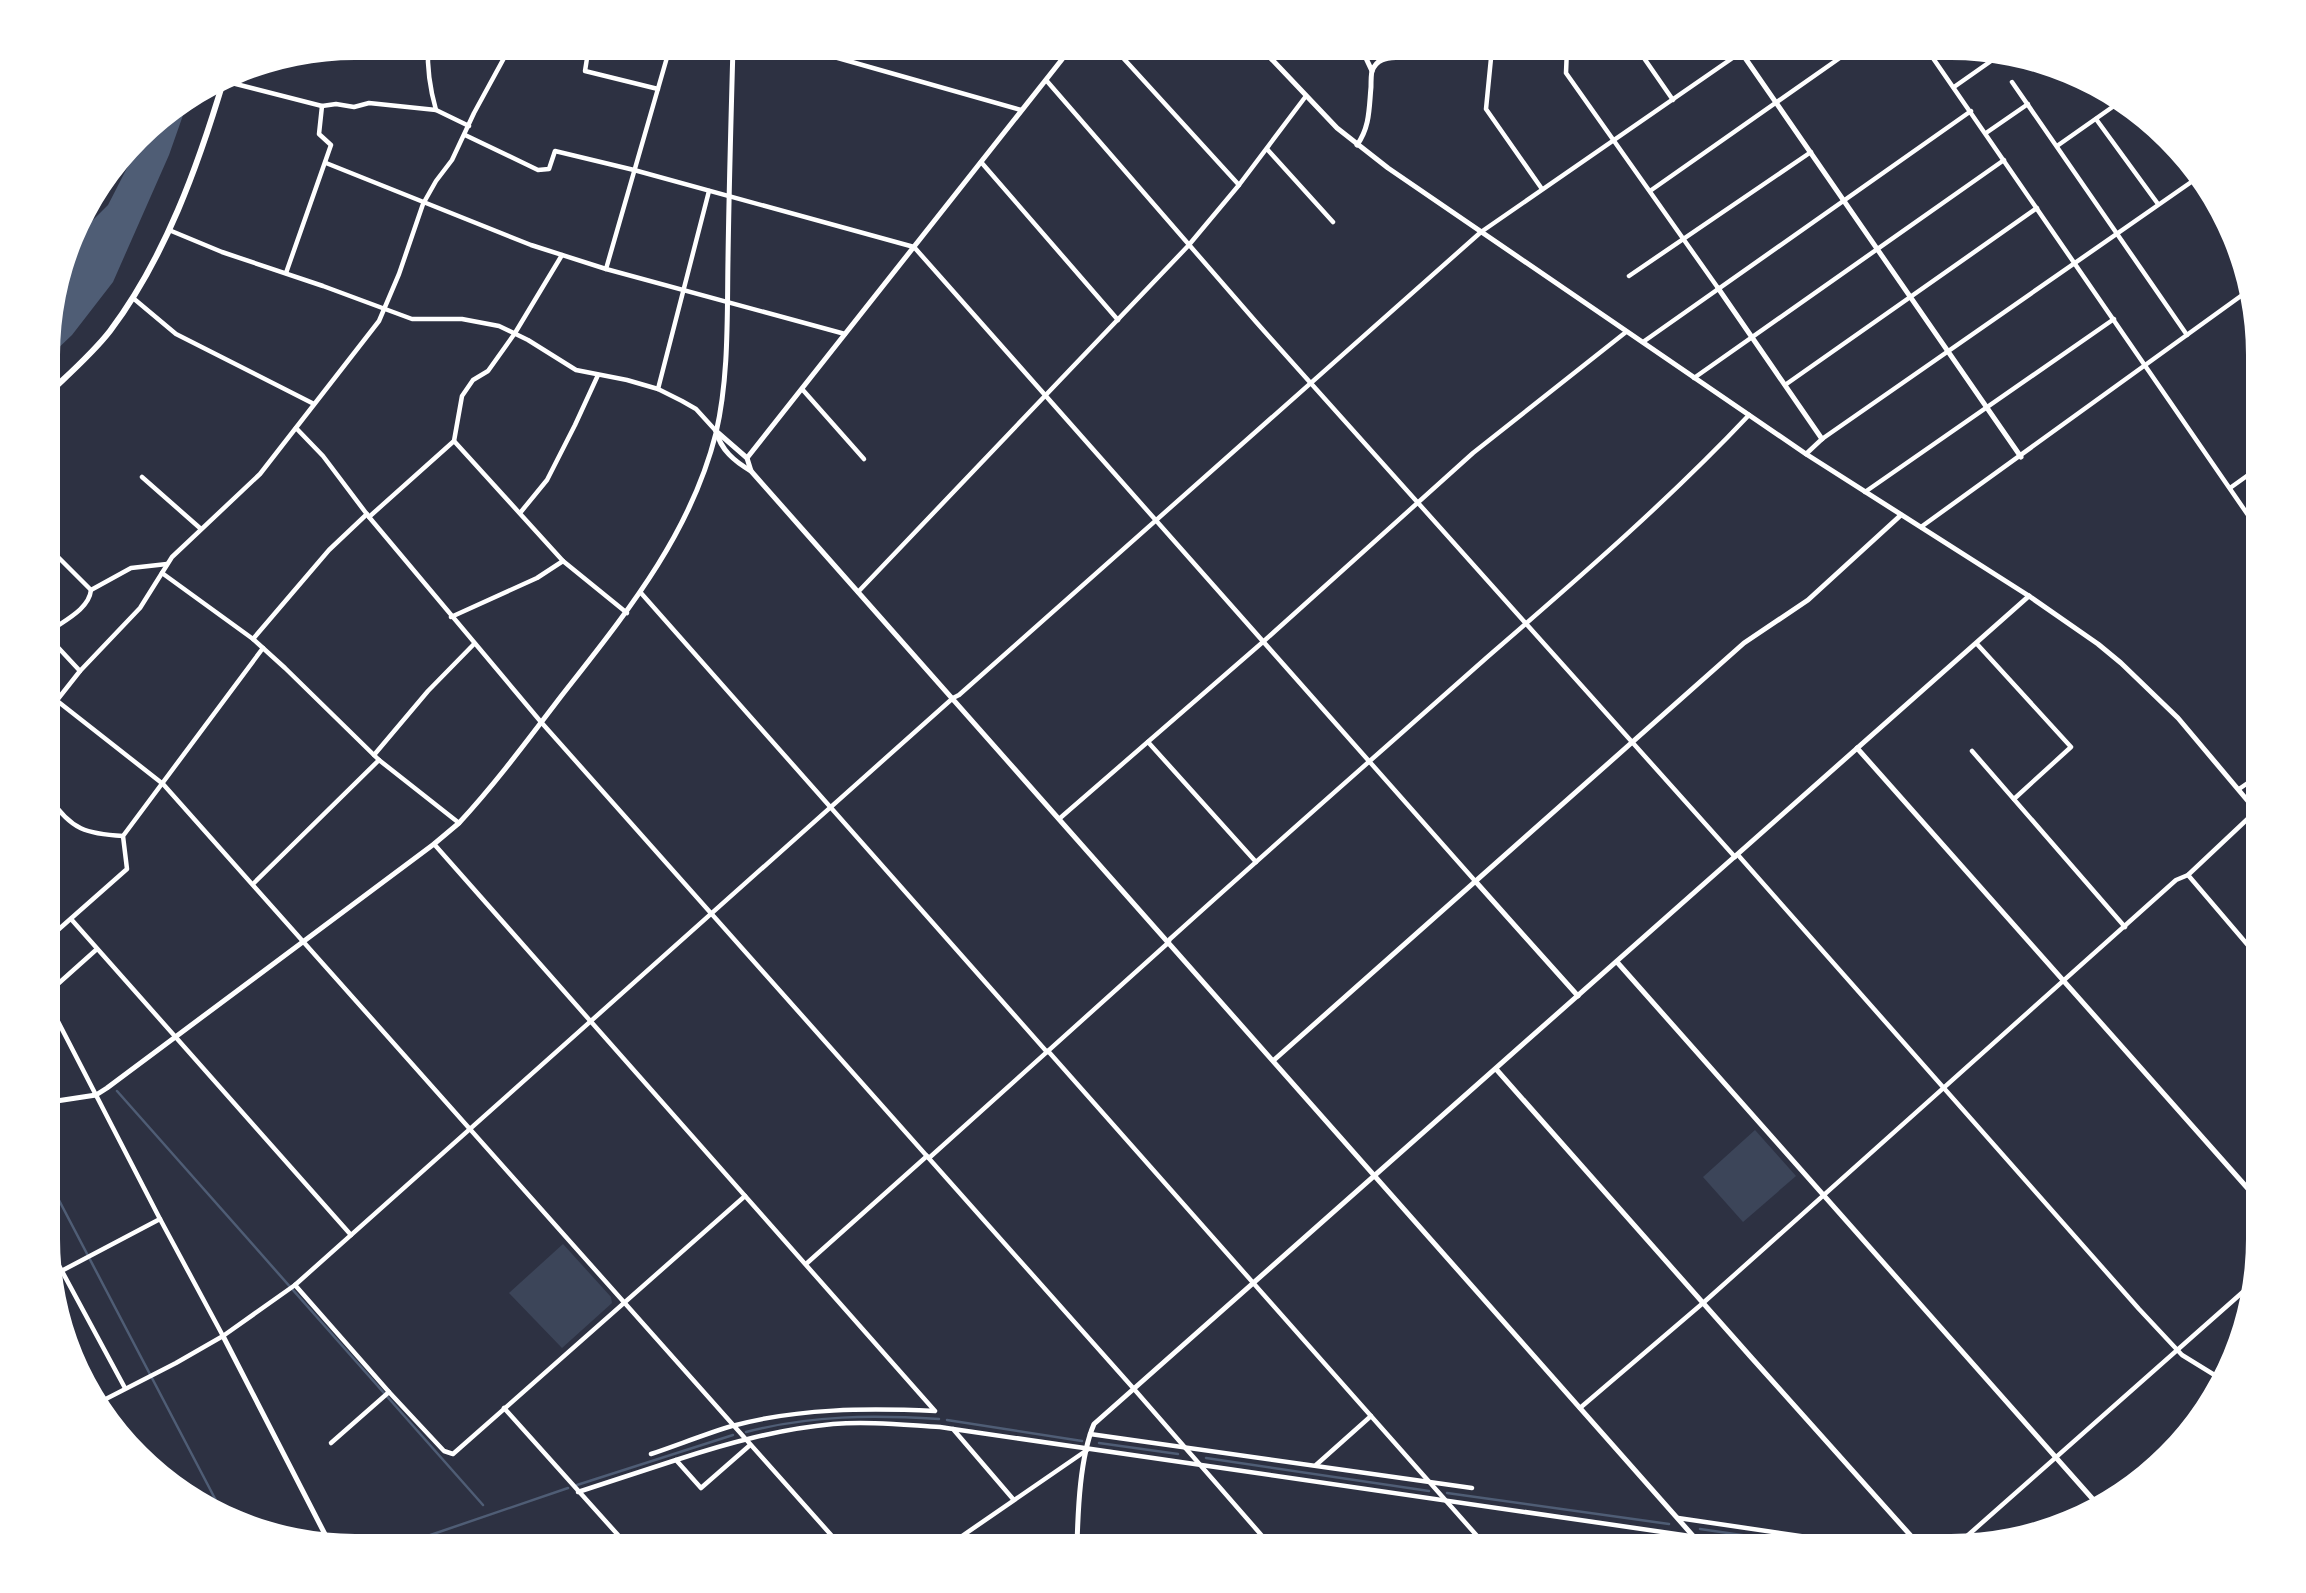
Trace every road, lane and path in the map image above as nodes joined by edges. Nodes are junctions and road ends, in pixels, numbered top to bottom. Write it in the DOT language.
graph roads {
  1 [pos="428,60"];
  2 [pos="503,60"];
  3 [pos="587,60"];
  4 [pos="666,60"];
  5 [pos="733,60"];
  6 [pos="845,60"];
  7 [pos="1062,60"];
  8 [pos="1125,60"];
  9 [pos="1272,60"];
  10 [pos="1367,60"];
  11 [pos="1382,60"];
  12 [pos="1491,60"];
  13 [pos="1567,60"];
  14 [pos="1645,60"];
  15 [pos="1728,60"];
  16 [pos="1749,60"];
  17 [pos="1836,60"];
  18 [pos="1935,60"];
  19 [pos="1990,62"];
  20 [pos="1372,71"];
  21 [pos="1046,80"];
  22 [pos="2012,82"];
  23 [pos="238,84"];
  24 [pos="1954,87"];
  25 [pos="658,89"];
  26 [pos="220,92"];
  27 [pos="1306,96"];
  28 [pos="1673,100"];
  29 [pos="1776,101"];
  30 [pos="2028,104"];
  31 [pos="322,106"];
  32 [pos="2112,107"];
  33 [pos="436,110"];
  34 [pos="1021,110"];
  35 [pos="1971,111"];
  36 [pos="2096,119"];
  37 [pos="469,126"];
  38 [pos="1986,133"];
  39 [pos="465,135"];
  40 [pos="1613,140"];
  41 [pos="1357,145"];
  42 [pos="2057,146"];
  43 [pos="1267,149"];
  44 [pos="1811,152"];
  45 [pos="2004,160"];
  46 [pos="981,162"];
  47 [pos="326,163"];
  48 [pos="634,170"];
  49 [pos="2191,182"];
  50 [pos="1239,185"];
  51 [pos="1542,189"];
  52 [pos="709,191"];
  53 [pos="1650,191"];
  54 [pos="729,196"];
  55 [pos="1844,200"];
  56 [pos="423,204"];
  57 [pos="2158,204"];
  58 [pos="2037,208"];
  59 [pos="1334,222"];
  60 [pos="168,229"];
  61 [pos="1481,232"];
  62 [pos="2116,232"];
  63 [pos="1684,240"];
  64 [pos="1188,246"];
  65 [pos="914,247"];
  66 [pos="1877,248"];
  67 [pos="562,255"];
  68 [pos="2074,263"];
  69 [pos="606,269"];
  70 [pos="286,273"];
  71 [pos="1629,276"];
  72 [pos="1718,288"];
  73 [pos="684,289"];
  74 [pos="2241,296"];
  75 [pos="133,298"];
  76 [pos="1910,298"];
  77 [pos="727,302"];
  78 [pos="385,309"];
  79 [pos="2114,319"];
  80 [pos="1118,320"];
  81 [pos="1626,332"];
  82 [pos="515,333"];
  83 [pos="845,334"];
  84 [pos="2188,335"];
  85 [pos="1753,337"];
  86 [pos="1642,343"];
  87 [pos="1948,351"];
  88 [pos="2147,366"];
  89 [pos="598,375"];
  90 [pos="1694,378"];
  91 [pos="60,382"];
  92 [pos="1310,383"];
  93 [pos="1785,386"];
  94 [pos="658,389"];
  95 [pos="802,389"];
  96 [pos="1045,394"];
  97 [pos="314,404"];
  98 [pos="1987,407"];
  99 [pos="1749,415"];
  100 [pos="296,428"];
  101 [pos="716,431"];
  102 [pos="1822,439"];
  103 [pos="454,441"];
  104 [pos="1806,454"];
  105 [pos="2021,457"];
  106 [pos="747,458"];
  107 [pos="864,459"];
  108 [pos="751,471"];
  109 [pos="142,477"];
  110 [pos="2246,477"];
  111 [pos="2230,488"];
  112 [pos="1865,492"];
  113 [pos="1418,503"];
  114 [pos="2246,512"];
  115 [pos="520,513"];
  116 [pos="368,515"];
  117 [pos="1901,515"];
  118 [pos="1156,520"];
  119 [pos="1921,528"];
  120 [pos="201,529"];
  121 [pos="60,559"];
  122 [pos="563,561"];
  123 [pos="167,564"];
  124 [pos="162,573"];
  125 [pos="91,590"];
  126 [pos="858,592"];
  127 [pos="640,593"];
  128 [pos="2029,596"];
  129 [pos="627,613"];
  130 [pos="451,617"];
  131 [pos="1525,624"];
  132 [pos="60,626"];
  133 [pos="253,639"];
  134 [pos="1264,641"];
  135 [pos="474,644"];
  136 [pos="1977,644"];
  137 [pos="263,648"];
  138 [pos="60,650"];
  139 [pos="80,671"];
  140 [pos="60,695"];
  141 [pos="953,698"];
  142 [pos="60,703"];
  143 [pos="541,722"];
  144 [pos="1148,742"];
  145 [pos="1632,743"];
  146 [pos="1857,748"];
  147 [pos="1972,751"];
  148 [pos="373,755"];
  149 [pos="379,760"];
  150 [pos="1369,761"];
  151 [pos="163,784"];
  152 [pos="2246,784"];
  153 [pos="2239,789"];
  154 [pos="2246,798"];
  155 [pos="2014,799"];
  156 [pos="831,808"];
  157 [pos="60,810"];
  158 [pos="1059,819"];
  159 [pos="2246,822"];
  160 [pos="459,823"];
  161 [pos="123,836"];
  162 [pos="434,844"];
  163 [pos="1736,856"];
  164 [pos="1256,862"];
  165 [pos="2188,875"];
  166 [pos="1476,882"];
  167 [pos="253,884"];
  168 [pos="712,914"];
  169 [pos="71,919"];
  170 [pos="2125,927"];
  171 [pos="60,928"];
  172 [pos="303,940"];
  173 [pos="1168,943"];
  174 [pos="2246,943"];
  175 [pos="97,949"];
  176 [pos="1617,962"];
  177 [pos="60,982"];
  178 [pos="2064,982"];
  179 [pos="1578,996"];
  180 [pos="591,1021"];
  181 [pos="60,1025"];
  182 [pos="174,1037"];
  183 [pos="1047,1051"];
  184 [pos="1274,1060"];
  185 [pos="1496,1069"];
  186 [pos="1944,1088"];
  187 [pos="96,1095"];
  188 [pos="60,1100"];
  189 [pos="470,1128"];
  190 [pos="928,1157"];
  191 [pos="1375,1176"];
  192 [pos="2246,1187"];
  193 [pos="1824,1195"];
  194 [pos="745,1196"];
  195 [pos="160,1219"];
  196 [pos="351,1235"];
  197 [pos="806,1264"];
  198 [pos="61,1271"];
  199 [pos="1253,1284"];
  200 [pos="295,1285"];
  201 [pos="2241,1293"];
  202 [pos="624,1301"];
  203 [pos="1703,1303"];
  204 [pos="223,1336"];
  205 [pos="2177,1350"];
  206 [pos="2214,1373"];
  207 [pos="125,1388"];
  208 [pos="1134,1389"];
  209 [pos="389,1392"];
  210 [pos="107,1398"];
  211 [pos="503,1408"];
  212 [pos="1580,1408"];
  213 [pos="1371,1416"];
  214 [pos="734,1426"];
  215 [pos="953,1429"];
  216 [pos="1090,1434"];
  217 [pos="743,1439"];
  218 [pos="331,1443"];
  219 [pos="749,1446"];
  220 [pos="1184,1446"];
  221 [pos="1087,1450"];
  222 [pos="651,1454"];
  223 [pos="2055,1457"];
  224 [pos="676,1460"];
  225 [pos="1198,1465"];
  226 [pos="1315,1465"];
  227 [pos="1431,1482"];
  228 [pos="1472,1488"];
  229 [pos="578,1492"];
  230 [pos="2092,1498"];
  231 [pos="1013,1499"];
  232 [pos="1446,1500"];
  233 [pos="1677,1518"];
  234 [pos="324,1532"];
  235 [pos="1971,1533"];
  236 [pos="617,1534"];
  237 [pos="829,1534"];
  238 [pos="964,1534"];
  239 [pos="1077,1534"];
  240 [pos="1260,1534"];
  241 [pos="1476,1534"];
  242 [pos="1686,1534"];
  243 [pos="1692,1534"];
  244 [pos="1787,1534"];
  245 [pos="1909,1534"];
  1 -- 33 [label="street"];
  2 -- 37 [label="street"];
  3 -- 25 [label="street"];
  4 -- 25 [label="street"];
  5 -- 54 [label="street"];
  6 -- 34 [label="street"];
  7 -- 21 [label="street"];
  8 -- 50 [label="street"];
  9 -- 27 [label="street"];
  10 -- 20 [label="street"];
  11 -- 20 [label="street"];
  12 -- 51 [label="street"];
  13 -- 40 [label="street"];
  14 -- 28 [label="street"];
  15 -- 28 [label="street"];
  16 -- 29 [label="street"];
  17 -- 29 [label="street"];
  18 -- 24 [label="street"];
  19 -- 24 [label="street"];
  20 -- 41 [label="street"];
  21 -- 34 [label="street"];
  21 -- 64 [label="street"];
  22 -- 30 [label="street"];
  23 -- 31 [label="street"];
  24 -- 35 [label="street"];
  25 -- 48 [label="street"];
  26 -- 60 [label="main road"];
  27 -- 41 [label="street"];
  27 -- 43 [label="street"];
  28 -- 40 [label="street"];
  29 -- 44 [label="street"];
  29 -- 53 [label="street"];
  30 -- 38 [label="street"];
  30 -- 42 [label="street"];
  31 -- 33 [label="street"];
  31 -- 47 [label="street"];
  32 -- 36 [label="street"];
  33 -- 37 [label="street"];
  34 -- 46 [label="street"];
  35 -- 38 [label="street"];
  35 -- 55 [label="street"];
  36 -- 42 [label="street"];
  36 -- 57 [label="street"];
  37 -- 39 [label="street"];
  38 -- 45 [label="street"];
  39 -- 48 [label="street"];
  39 -- 56 [label="street"];
  40 -- 51 [label="street"];
  40 -- 53 [label="street"];
  41 -- 61 [label="street"];
  42 -- 62 [label="street"];
  43 -- 50 [label="street"];
  43 -- 59 [label="street"];
  44 -- 55 [label="street"];
  44 -- 63 [label="street"];
  45 -- 58 [label="street"];
  45 -- 66 [label="street"];
  46 -- 65 [label="street"];
  46 -- 80 [label="street"];
  47 -- 56 [label="street"];
  47 -- 70 [label="street"];
  48 -- 52 [label="street"];
  48 -- 69 [label="street"];
  49 -- 57 [label="street"];
  50 -- 64 [label="street"];
  51 -- 61 [label="street"];
  52 -- 54 [label="street"];
  52 -- 73 [label="street"];
  53 -- 63 [label="street"];
  54 -- 65 [label="street"];
  54 -- 77 [label="street"];
  55 -- 66 [label="street"];
  55 -- 72 [label="street"];
  56 -- 67 [label="street"];
  56 -- 78 [label="street"];
  57 -- 62 [label="street"];
  58 -- 68 [label="street"];
  58 -- 76 [label="street"];
  60 -- 70 [label="street"];
  60 -- 75 [label="main road"];
  61 -- 81 [label="street"];
  61 -- 92 [label="street"];
  62 -- 68 [label="street"];
  62 -- 84 [label="street"];
  63 -- 71 [label="street"];
  63 -- 72 [label="street"];
  64 -- 80 [label="street"];
  64 -- 92 [label="street"];
  65 -- 83 [label="street"];
  65 -- 96 [label="street"];
  66 -- 76 [label="street"];
  66 -- 85 [label="street"];
  67 -- 69 [label="street"];
  67 -- 82 [label="street"];
  68 -- 79 [label="street"];
  68 -- 87 [label="street"];
  69 -- 73 [label="street"];
  70 -- 78 [label="street"];
  72 -- 85 [label="street"];
  72 -- 86 [label="street"];
  73 -- 77 [label="street"];
  73 -- 94 [label="street"];
  74 -- 84 [label="street"];
  75 -- 91 [label="main road"];
  75 -- 97 [label="street"];
  76 -- 87 [label="street"];
  76 -- 93 [label="street"];
  77 -- 83 [label="street"];
  77 -- 101 [label="street"];
  78 -- 82 [label="street"];
  78 -- 97 [label="street"];
  79 -- 88 [label="street"];
  79 -- 98 [label="street"];
  80 -- 96 [label="street"];
  81 -- 86 [label="street"];
  81 -- 113 [label="street"];
  82 -- 89 [label="street"];
  82 -- 103 [label="street"];
  83 -- 95 [label="street"];
  84 -- 88 [label="street"];
  85 -- 90 [label="street"];
  85 -- 93 [label="street"];
  86 -- 90 [label="street"];
  87 -- 98 [label="street"];
  87 -- 102 [label="street"];
  88 -- 105 [label="street"];
  88 -- 111 [label="street"];
  89 -- 94 [label="street"];
  89 -- 115 [label="street"];
  90 -- 99 [label="street"];
  92 -- 113 [label="street"];
  92 -- 118 [label="street"];
  93 -- 102 [label="street"];
  94 -- 101 [label="street"];
  95 -- 106 [label="street"];
  95 -- 107 [label="street"];
  96 -- 118 [label="street"];
  96 -- 126 [label="street"];
  97 -- 100 [label="street"];
  98 -- 105 [label="street"];
  98 -- 112 [label="street"];
  99 -- 104 [label="street"];
  99 -- 131 [label="street"];
  100 -- 116 [label="street"];
  100 -- 120 [label="street"];
  101 -- 106 [label="street"];
  101 -- 108 [label="street"];
  101 -- 127 [label="street"];
  102 -- 104 [label="street"];
  103 -- 115 [label="street"];
  103 -- 116 [label="street"];
  104 -- 112 [label="street"];
  105 -- 119 [label="street"];
  106 -- 108 [label="street"];
  108 -- 126 [label="street"];
  109 -- 120 [label="street"];
  110 -- 111 [label="street"];
  111 -- 114 [label="street"];
  112 -- 117 [label="street"];
  113 -- 131 [label="street"];
  113 -- 134 [label="street"];
  115 -- 122 [label="street"];
  116 -- 130 [label="street"];
  116 -- 133 [label="street"];
  117 -- 119 [label="street"];
  117 -- 145 [label="street"];
  118 -- 134 [label="street"];
  118 -- 141 [label="street"];
  119 -- 128 [label="street"];
  120 -- 123 [label="street"];
  121 -- 125 [label="street"];
  122 -- 129 [label="street"];
  122 -- 130 [label="street"];
  123 -- 124 [label="street"];
  123 -- 125 [label="street"];
  124 -- 133 [label="street"];
  124 -- 139 [label="street"];
  125 -- 132 [label="street"];
  126 -- 141 [label="street"];
  127 -- 129 [label="street"];
  127 -- 156 [label="street"];
  128 -- 136 [label="street"];
  128 -- 153 [label="street"];
  129 -- 143 [label="street"];
  130 -- 135 [label="street"];
  131 -- 145 [label="street"];
  131 -- 150 [label="street"];
  133 -- 137 [label="street"];
  134 -- 144 [label="street"];
  134 -- 150 [label="street"];
  135 -- 143 [label="street"];
  135 -- 148 [label="street"];
  136 -- 146 [label="street"];
  136 -- 155 [label="street"];
  137 -- 148 [label="street"];
  137 -- 151 [label="street"];
  138 -- 139 [label="street"];
  139 -- 140 [label="street"];
  141 -- 156 [label="street"];
  141 -- 158 [label="street"];
  142 -- 151 [label="street"];
  143 -- 160 [label="street"];
  143 -- 168 [label="street"];
  144 -- 158 [label="street"];
  144 -- 164 [label="street"];
  145 -- 163 [label="street"];
  145 -- 166 [label="street"];
  146 -- 163 [label="street"];
  146 -- 178 [label="street"];
  147 -- 155 [label="street"];
  148 -- 149 [label="street"];
  149 -- 160 [label="street"];
  149 -- 167 [label="street"];
  150 -- 164 [label="street"];
  150 -- 166 [label="street"];
  151 -- 161 [label="street"];
  151 -- 167 [label="street"];
  152 -- 153 [label="street"];
  153 -- 154 [label="street"];
  155 -- 170 [label="street"];
  156 -- 168 [label="street"];
  156 -- 183 [label="street"];
  157 -- 161 [label="street"];
  158 -- 173 [label="street"];
  159 -- 165 [label="street"];
  160 -- 162 [label="street"];
  161 -- 169 [label="street"];
  162 -- 172 [label="street"];
  162 -- 180 [label="street"];
  163 -- 176 [label="street"];
  163 -- 186 [label="street"];
  164 -- 173 [label="street"];
  165 -- 170 [label="street"];
  165 -- 174 [label="street"];
  166 -- 179 [label="street"];
  166 -- 184 [label="street"];
  167 -- 172 [label="street"];
  168 -- 180 [label="street"];
  168 -- 190 [label="street"];
  169 -- 171 [label="street"];
  169 -- 175 [label="street"];
  170 -- 178 [label="street"];
  172 -- 182 [label="street"];
  172 -- 189 [label="street"];
  173 -- 183 [label="street"];
  173 -- 184 [label="street"];
  175 -- 177 [label="street"];
  175 -- 182 [label="street"];
  176 -- 179 [label="street"];
  176 -- 193 [label="street"];
  178 -- 186 [label="street"];
  178 -- 192 [label="street"];
  179 -- 185 [label="street"];
  180 -- 189 [label="street"];
  180 -- 194 [label="street"];
  181 -- 187 [label="street"];
  182 -- 187 [label="street"];
  182 -- 196 [label="street"];
  183 -- 190 [label="street"];
  183 -- 199 [label="street"];
  184 -- 191 [label="street"];
  185 -- 191 [label="street"];
  185 -- 203 [label="street"];
  186 -- 193 [label="street"];
  186 -- 205 [label="street"];
  187 -- 188 [label="street"];
  187 -- 195 [label="street"];
  189 -- 196 [label="street"];
  189 -- 202 [label="street"];
  190 -- 197 [label="street"];
  190 -- 208 [label="street"];
  191 -- 199 [label="street"];
  191 -- 212 [label="street"];
  193 -- 203 [label="street"];
  193 -- 223 [label="street"];
  194 -- 197 [label="street"];
  194 -- 202 [label="street"];
  195 -- 198 [label="street"];
  195 -- 204 [label="street"];
  196 -- 200 [label="street"];
  197 -- 214 [label="street"];
  198 -- 207 [label="street"];
  199 -- 208 [label="street"];
  199 -- 213 [label="street"];
  200 -- 204 [label="street"];
  200 -- 209 [label="street"];
  201 -- 205 [label="street"];
  202 -- 211 [label="street"];
  202 -- 214 [label="street"];
  203 -- 212 [label="street"];
  203 -- 245 [label="street"];
  204 -- 207 [label="street"];
  204 -- 234 [label="street"];
  205 -- 206 [label="street"];
  205 -- 223 [label="street"];
  207 -- 210 [label="street"];
  208 -- 216 [label="street"];
  208 -- 220 [label="street"];
  209 -- 211 [label="street"];
  209 -- 218 [label="street"];
  211 -- 229 [label="street"];
  212 -- 233 [label="street"];
  213 -- 226 [label="street"];
  213 -- 227 [label="street"];
  214 -- 217 [label="street"];
  214 -- 222 [label="street"];
  215 -- 217 [label="street"];
  215 -- 221 [label="street"];
  215 -- 231 [label="street"];
  216 -- 220 [label="street"];
  216 -- 221 [label="street"];
  217 -- 219 [label="street"];
  217 -- 224 [label="street"];
  219 -- 224 [label="street"];
  219 -- 237 [label="street"];
  220 -- 225 [label="street"];
  220 -- 226 [label="street"];
  221 -- 225 [label="street"];
  221 -- 231 [label="street"];
  221 -- 239 [label="street"];
  223 -- 230 [label="street"];
  223 -- 235 [label="street"];
  224 -- 229 [label="street"];
  225 -- 232 [label="street"];
  225 -- 240 [label="street"];
  226 -- 227 [label="street"];
  227 -- 228 [label="street"];
  227 -- 232 [label="street"];
  229 -- 236 [label="street"];
  231 -- 238 [label="street"];
  232 -- 241 [label="street"];
  232 -- 242 [label="street"];
  233 -- 243 [label="street"];
  233 -- 244 [label="street"];
}
